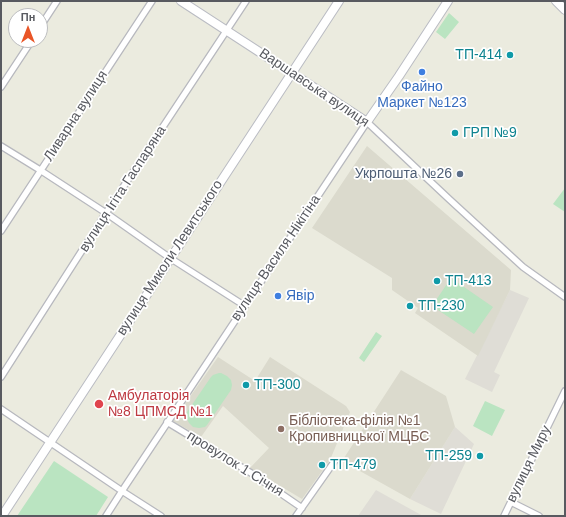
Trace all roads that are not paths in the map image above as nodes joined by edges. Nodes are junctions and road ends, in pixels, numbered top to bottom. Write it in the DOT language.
graph roads {
  1 [pos="57,1"];
  2 [pos="152,1"];
  3 [pos="181,1"];
  4 [pos="246,1"];
  5 [pos="339,1"];
  6 [pos="448,1"];
  7 [pos="556,1"];
  8 [pos="565,10"];
  9 [pos="48,15"];
  10 [pos="227,31"];
  11 [pos="27,48"];
  12 [pos="292,73"];
  13 [pos="1,87"];
  14 [pos="367,122"];
  15 [pos="1,146"];
  16 [pos="40,170"];
  17 [pos="106,213"];
  18 [pos="1,231"];
  19 [pos="170,258"];
  20 [pos="565,296"];
  21 [pos="245,306"];
  22 [pos="1,377"];
  23 [pos="565,391"];
  24 [pos="1,409"];
  25 [pos="168,422"];
  26 [pos="50,443"];
  27 [pos="334,462"];
  28 [pos="122,491"];
  29 [pos="511,502"];
  30 [pos="302,508"];
  31 [pos="2,516"];
  32 [pos="106,516"];
  33 [pos="161,516"];
  34 [pos="296,516"];
  35 [pos="504,516"];
  36 [pos="538,516"];
  1 -- 9 [label="street"];
  2 -- 16 [label="street, Ливарна вулиця"];
  3 -- 10 [label="main road, Варшавська вулиця"];
  4 -- 10 [label="street, вулиця Ігіта Гаспаряна"];
  5 -- 12 [label="main road, вулиця Миколи Левитського"];
  6 -- 14 [label="main road, вулиця Василя Нікітіна"];
  7 -- 8 [label="main road"];
  10 -- 12 [label="main road, Варшавська вулиця"];
  10 -- 17 [label="street, вулиця Ігіта Гаспаряна"];
  11 -- 13 [label="street"];
  12 -- 14 [label="main road, Варшавська вулиця"];
  12 -- 19 [label="main road, вулиця Миколи Левитського"];
  14 -- 20 [label="street, Варшавська вулиця"];
  14 -- 21 [label="street, вулиця Василя Нікітіна"];
  15 -- 16 [label="street"];
  16 -- 17 [label="street"];
  16 -- 18 [label="street, Ливарна вулиця"];
  17 -- 19 [label="street"];
  17 -- 22 [label="street, вулиця Ігіта Гаспаряна"];
  19 -- 21 [label="street"];
  19 -- 26 [label="main road, вулиця Миколи Левитського"];
  21 -- 25 [label="street, вулиця Василя Нікітіна"];
  23 -- 29 [label="street, вулиця Миру"];
  24 -- 26 [label="street"];
  25 -- 28 [label="street, вулиця Василя Нікітіна"];
  25 -- 30 [label="street, провулок 1 Січня"];
  26 -- 28 [label="street"];
  26 -- 31 [label="main road, вулиця Миколи Левитського"];
  27 -- 30 [label="street"];
  28 -- 32 [label="street, вулиця Василя Нікітіна"];
  28 -- 33 [label="street"];
  29 -- 35 [label="street, вулиця Миру"];
  29 -- 36 [label="street"];
  30 -- 34 [label="street"];
}
